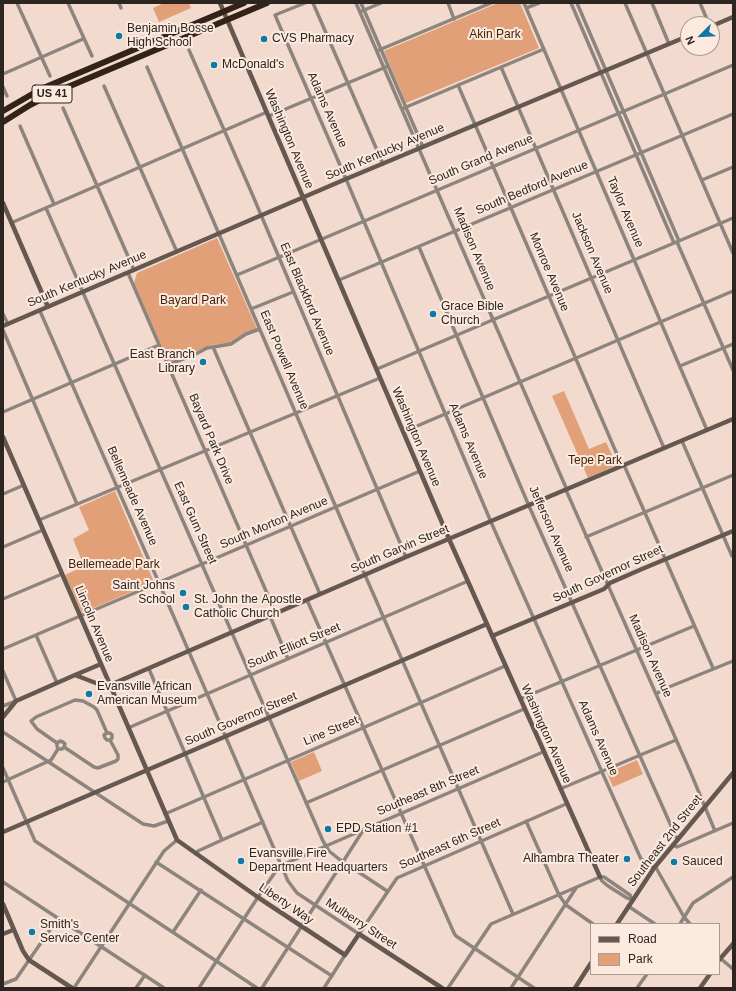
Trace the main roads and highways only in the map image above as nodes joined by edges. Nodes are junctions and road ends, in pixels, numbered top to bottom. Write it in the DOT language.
graph roads {
  1 [pos="244,3"];
  2 [pos="267,3"];
  3 [pos="100,64"];
  4 [pos="104,72"];
  5 [pos="3,111"];
  6 [pos="3,122"];
  1 -- 3 [label="highway, US 41"];
  2 -- 4 [label="highway, US 41"];
  3 -- 4 [label="highway"];
  3 -- 5 [label="highway, US 41"];
  4 -- 6 [label="highway, US 41"];
}
